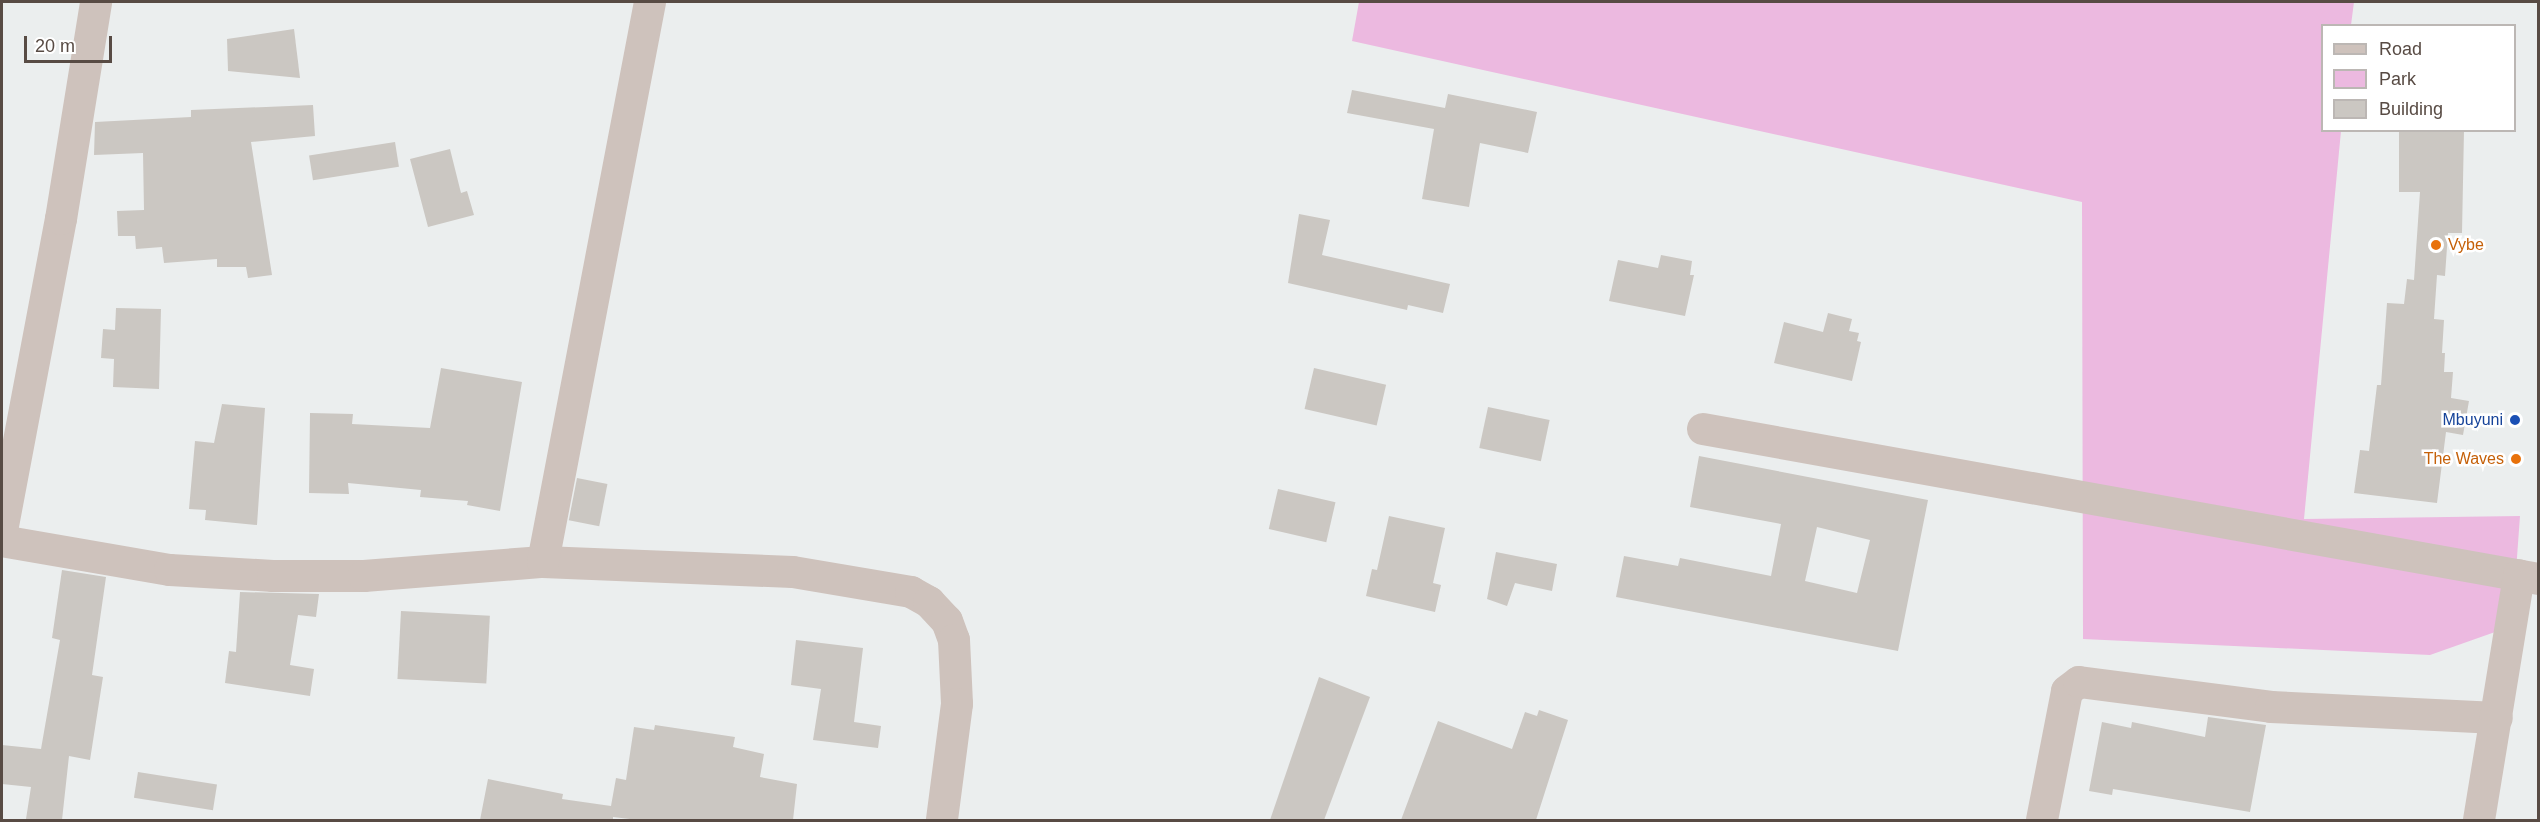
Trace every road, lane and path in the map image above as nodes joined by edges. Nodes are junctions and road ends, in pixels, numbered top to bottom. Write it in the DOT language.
graph roads {
  1 [pos="96,2"];
  2 [pos="650,2"];
  3 [pos="1703,429"];
  4 [pos="2,531"];
  5 [pos="2,541"];
  6 [pos="543,562"];
  7 [pos="2529,577"];
  8 [pos="2496,718"];
  9 [pos="942,820"];
  10 [pos="2042,820"];
  11 [pos="2480,820"];
  1 -- 4 [label="street"];
  2 -- 6 [label="street"];
  3 -- 7 [label="street"];
  5 -- 6 [label="street"];
  6 -- 9 [label="street"];
  7 -- 8 [label="street"];
  8 -- 10 [label="street"];
  8 -- 11 [label="street"];
}
